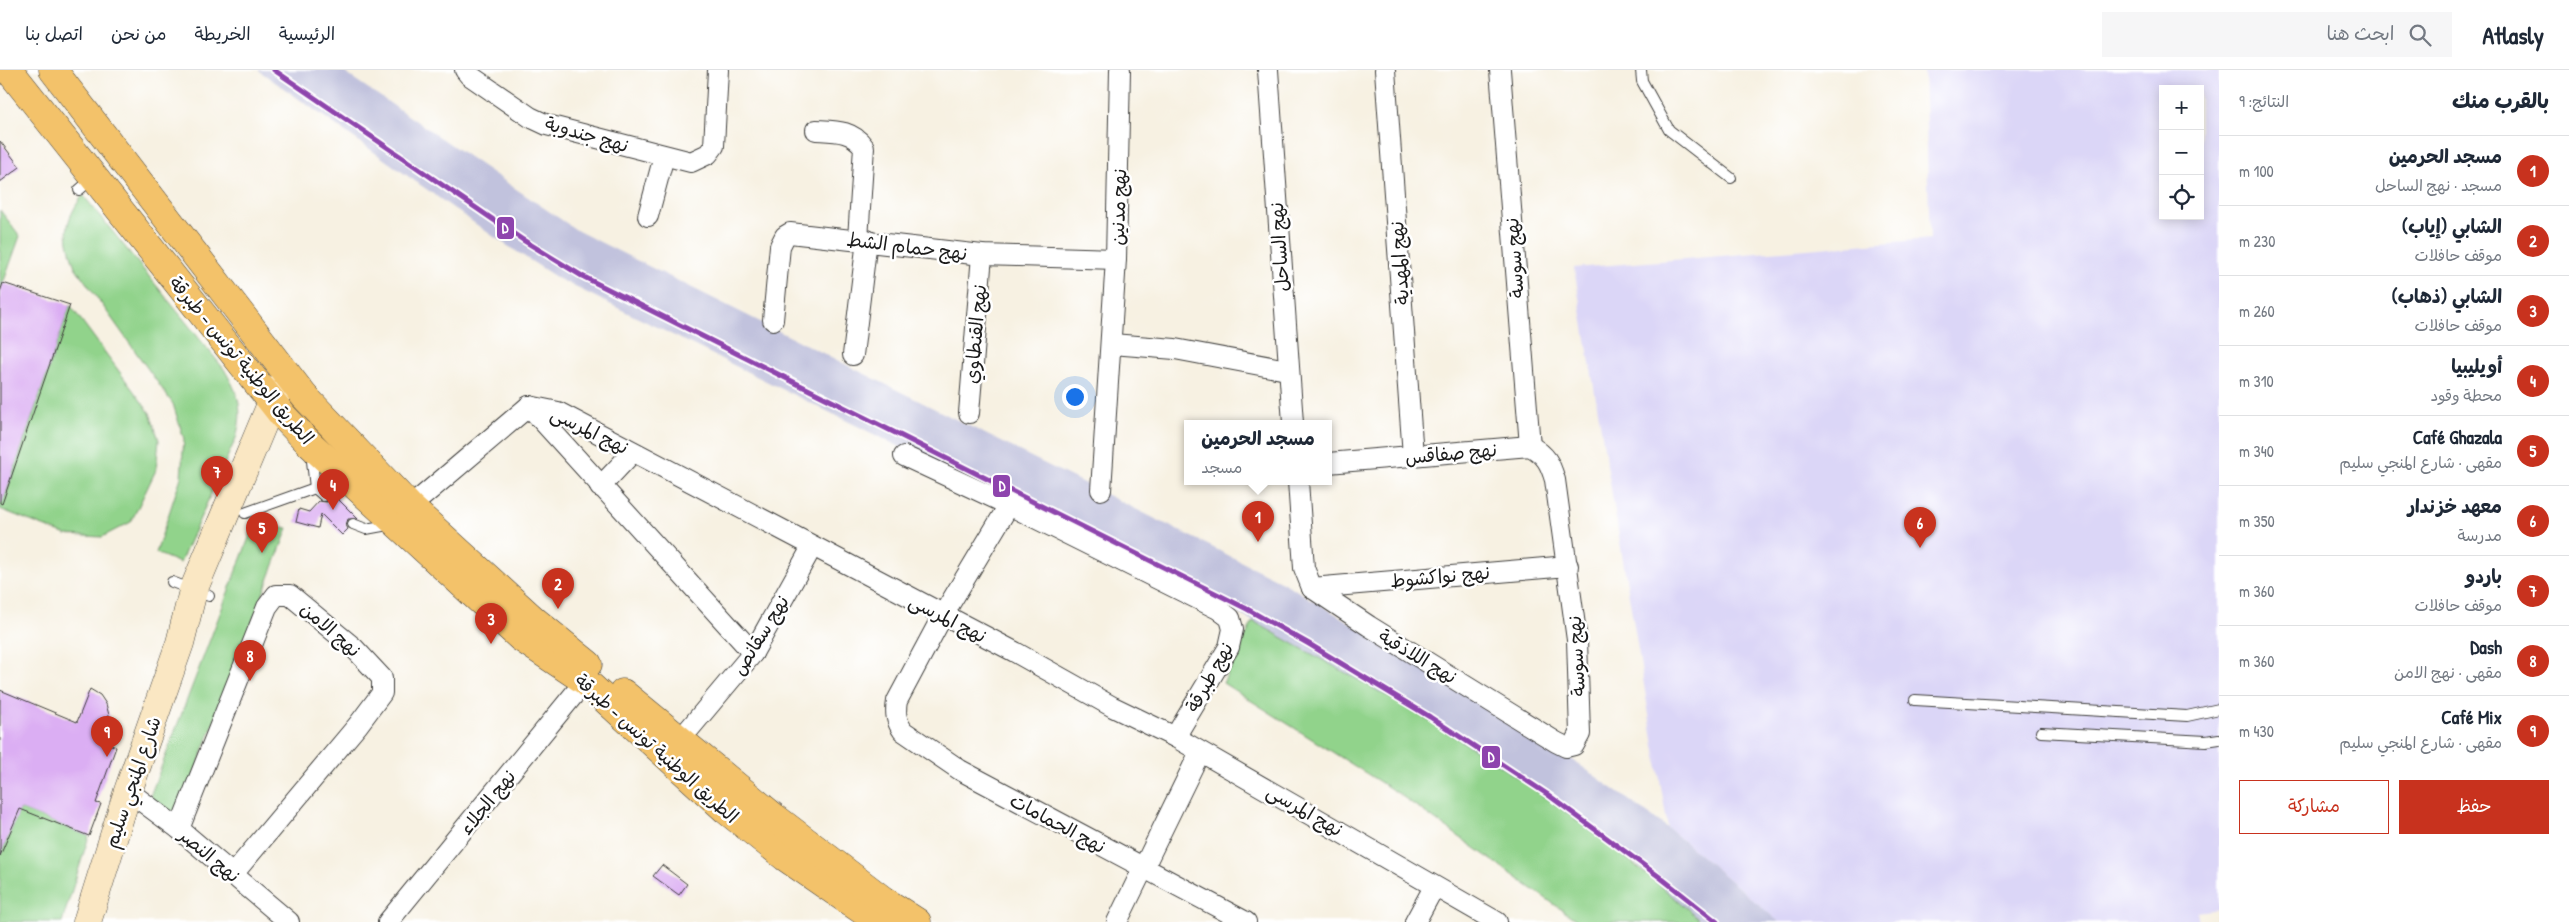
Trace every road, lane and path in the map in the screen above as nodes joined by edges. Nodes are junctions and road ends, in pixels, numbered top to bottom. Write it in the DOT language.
graph roads {
  1 [pos="9,70"];
  2 [pos="54,70"];
  3 [pos="465,70"];
  4 [pos="718,70"];
  5 [pos="1120,70"];
  6 [pos="1268,70"];
  7 [pos="1385,70"];
  8 [pos="1500,70"];
  9 [pos="1641,70"];
  10 [pos="78,103"];
  11 [pos="51,123"];
  12 [pos="816,130"];
  13 [pos="664,156"];
  14 [pos="1731,178"];
  15 [pos="648,216"];
  16 [pos="170,220"];
  17 [pos="142,240"];
  18 [pos="863,240"];
  19 [pos="982,255"];
  20 [pos="1116,259"];
  21 [pos="773,320"];
  22 [pos="1112,344"];
  23 [pos="853,355"];
  24 [pos="1287,370"];
  25 [pos="297,386"];
  26 [pos="529,406"];
  27 [pos="278,410"];
  28 [pos="969,413"];
  29 [pos="1293,420"];
  30 [pos="310,444"];
  31 [pos="1530,446"];
  32 [pos="634,452"];
  33 [pos="904,456"];
  34 [pos="1413,456"];
  35 [pos="1332,463"];
  36 [pos="1298,485"];
  37 [pos="600,487"];
  38 [pos="315,488"];
  39 [pos="1102,490"];
  40 [pos="324,496"];
  41 [pos="1009,505"];
  42 [pos="245,513"];
  43 [pos="404,515"];
  44 [pos="353,524"];
  45 [pos="812,547"];
  46 [pos="1568,566"];
  47 [pos="1312,588"];
  48 [pos="191,590"];
  49 [pos="943,615"];
  50 [pos="753,653"];
  51 [pos="585,681"];
  52 [pos="1915,700"];
  53 [pos="2219,709"];
  54 [pos="1525,722"];
  55 [pos="2041,732"];
  56 [pos="1175,737"];
  57 [pos="2219,739"];
  58 [pos="680,740"];
  59 [pos="1200,752"];
  60 [pos="128,791"];
  61 [pos="180,829"];
  62 [pos="1143,868"];
  63 [pos="233,874"];
  64 [pos="1434,887"];
  65 [pos="87,922"];
  66 [pos="289,922"];
  67 [pos="388,922"];
  68 [pos="878,922"];
  69 [pos="917,922"];
  70 [pos="1117,922"];
  71 [pos="1246,922"];
  72 [pos="1415,922"];
  73 [pos="1497,922"];
  1 -- 11 [label="main road, الطريق الوطنية تونس - طبرقة"];
  2 -- 10 [label="main road, الطريق الوطنية تونس - طبرقة"];
  3 -- 13 [label="street, نهج جندوبة"];
  4 -- 13 [label="street, نهج جندوبة"];
  5 -- 20 [label="street, نهج مدنين"];
  6 -- 24 [label="street, نهج الساحل"];
  7 -- 34 [label="street, نهج المهدية"];
  8 -- 31 [label="street, نهج سوسة"];
  9 -- 14 [label="lane"];
  10 -- 11 [label="main road"];
  10 -- 16 [label="main road, الطريق الوطنية تونس - طبرقة"];
  11 -- 17 [label="main road, الطريق الوطنية تونس - طبرقة"];
  12 -- 18 [label="street"];
  13 -- 15 [label="street"];
  16 -- 17 [label="main road"];
  16 -- 25 [label="main road, الطريق الوطنية تونس - طبرقة"];
  17 -- 27 [label="main road, الطريق الوطنية تونس - طبرقة"];
  18 -- 19 [label="street, نهج حمام الشط"];
  18 -- 21 [label="street, نهج حمام الشط"];
  18 -- 23 [label="street"];
  19 -- 20 [label="street, نهج حمام الشط"];
  19 -- 28 [label="street, نهج القنطاوي"];
  20 -- 22 [label="street, نهج مدنين"];
  22 -- 24 [label="street"];
  22 -- 39 [label="street, نهج مدنين"];
  24 -- 29 [label="street, نهج الساحل"];
  25 -- 27 [label="main road, شارع المنجي سليم"];
  25 -- 43 [label="main road, الطريق الوطنية تونس - طبرقة"];
  26 -- 32 [label="street, نهج المرسى"];
  26 -- 37 [label="street"];
  26 -- 43 [label="street, نهج المرسى"];
  27 -- 30 [label="main road, الطريق الوطنية تونس - طبرقة"];
  27 -- 42 [label="main road, شارع المنجي سليم"];
  27 -- 48 [label="main road, شارع المنجي سليم"];
  30 -- 38 [label="lane"];
  30 -- 43 [label="main road, الطريق الوطنية تونس - طبرقة"];
  31 -- 34 [label="street, نهج صفاقس"];
  31 -- 46 [label="street, نهج سوسة"];
  32 -- 37 [label="street"];
  32 -- 45 [label="street, نهج المرسى"];
  33 -- 41 [label="street, نهج طبرقة"];
  34 -- 35 [label="street, نهج صفاقس"];
  36 -- 47 [label="street"];
  37 -- 50 [label="street"];
  38 -- 40 [label="lane"];
  38 -- 42 [label="lane"];
  41 -- 49 [label="street"];
  41 -- 56 [label="street, نهج طبرقة"];
  42 -- 48 [label="main road, شارع المنجي سليم"];
  43 -- 44 [label="lane"];
  43 -- 51 [label="main road, الطريق الوطنية تونس - طبرقة"];
  43 -- 58 [label="main road, الطريق الوطنية تونس - طبرقة"];
  45 -- 49 [label="street, نهج المرسى"];
  45 -- 50 [label="street, نهج سقانص"];
  46 -- 47 [label="street, نهج نواكشوط"];
  46 -- 54 [label="street, نهج سوسة"];
  47 -- 54 [label="street, نهج اللاذقية"];
  48 -- 60 [label="main road, شارع المنجي سليم"];
  49 -- 56 [label="street, نهج المرسى"];
  49 -- 62 [label="street, نهج الحمامات"];
  50 -- 58 [label="street, نهج سقانص"];
  51 -- 67 [label="street, نهج الجلاء"];
  51 -- 68 [label="main road, الطريق الوطنية تونس - طبرقة"];
  52 -- 53 [label="lane"];
  55 -- 57 [label="lane"];
  56 -- 59 [label="street, نهج المرسى"];
  58 -- 69 [label="main road, الطريق الوطنية تونس - طبرقة"];
  59 -- 62 [label="street"];
  59 -- 64 [label="street, نهج المرسى"];
  60 -- 61 [label="street, نهج النصر"];
  60 -- 65 [label="main road, شارع المنجي سليم"];
  61 -- 63 [label="street, نهج النصر"];
  61 -- 63 [label="street, نهج الامن"];
  62 -- 70 [label="street"];
  62 -- 71 [label="street, نهج الحمامات"];
  63 -- 66 [label="street, نهج النصر"];
  64 -- 72 [label="street"];
  64 -- 73 [label="street, نهج المرسى"];
}
